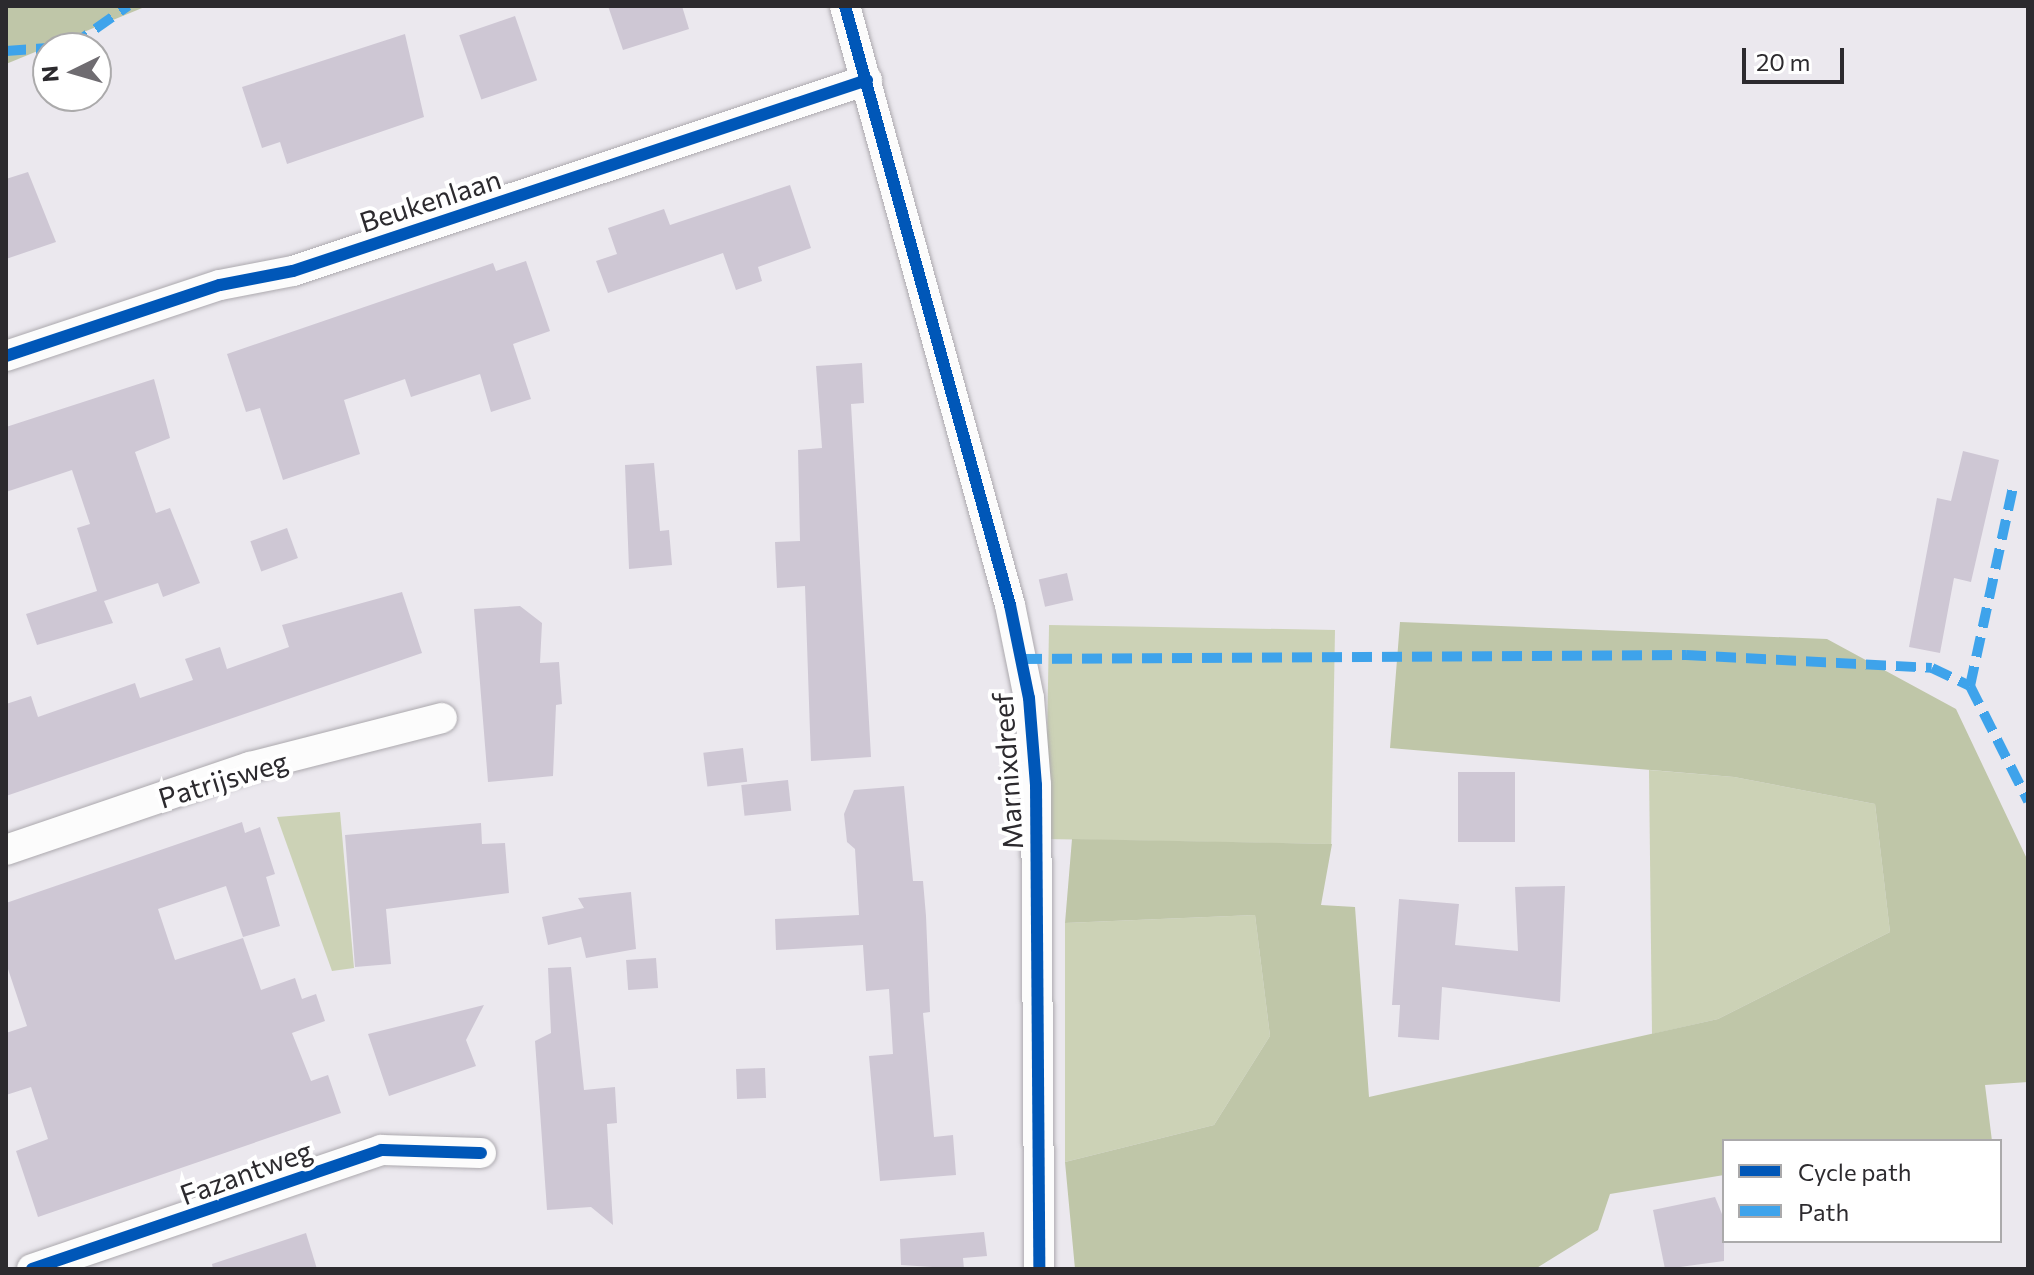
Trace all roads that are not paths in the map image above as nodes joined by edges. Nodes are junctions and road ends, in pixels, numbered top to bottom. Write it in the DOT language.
graph roads {
  1 [pos="845,6"];
  2 [pos="867,80"];
  3 [pos="6,356"];
  4 [pos="442,718"];
  5 [pos="6,850"];
  6 [pos="481,1153"];
  7 [pos="32,1269"];
  8 [pos="1039,1269"];
  1 -- 2 [label="street, Marnixdreef"];
  2 -- 3 [label="street, Beukenlaan"];
  2 -- 8 [label="street, Marnixdreef"];
  4 -- 5 [label="street, Patrijsweg"];
  6 -- 7 [label="street, Fazantweg"];
}
